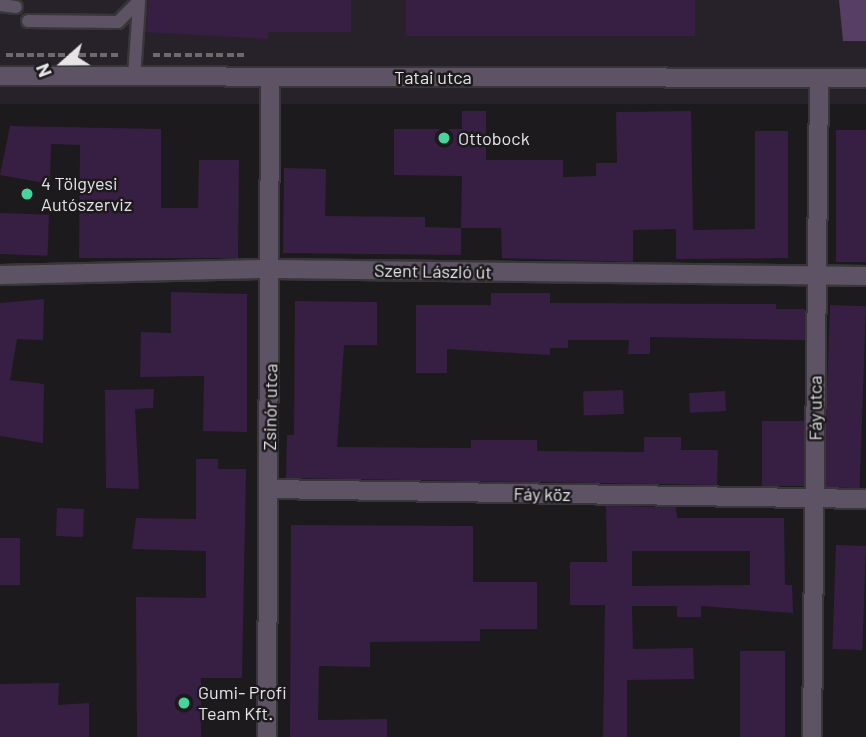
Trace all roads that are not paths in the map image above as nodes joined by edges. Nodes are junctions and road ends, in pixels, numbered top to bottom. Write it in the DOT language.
graph roads {
  1 [pos="139,1"];
  2 [pos="0,5"];
  3 [pos="16,7"];
  4 [pos="28,21"];
  5 [pos="0,76"];
  6 [pos="134,77"];
  7 [pos="270,77"];
  8 [pos="819,78"];
  9 [pos="866,78"];
  10 [pos="272,269"];
  11 [pos="0,275"];
  12 [pos="816,276"];
  13 [pos="866,276"];
  14 [pos="269,489"];
  15 [pos="814,498"];
  16 [pos="866,499"];
  17 [pos="267,737"];
  18 [pos="812,737"];
  1 -- 4 [label="lane"];
  1 -- 6 [label="lane"];
  2 -- 3 [label="lane"];
  5 -- 6 [label="street, Tatai utca"];
  6 -- 7 [label="street, Tatai utca"];
  7 -- 8 [label="street, Tatai utca"];
  7 -- 10 [label="street, Zsinór utca"];
  8 -- 9 [label="street, Tatai utca"];
  8 -- 12 [label="street, Fáy utca"];
  10 -- 11 [label="street, Szent László út"];
  10 -- 12 [label="street, Szent László út"];
  10 -- 14 [label="street, Zsinór utca"];
  12 -- 13 [label="street, Szent László út"];
  12 -- 15 [label="street, Fáy utca"];
  14 -- 15 [label="street, Fáy köz"];
  14 -- 17 [label="street, Zsinór utca"];
  15 -- 16 [label="street, Fáy köz"];
  15 -- 18 [label="street, Fáy utca"];
}
